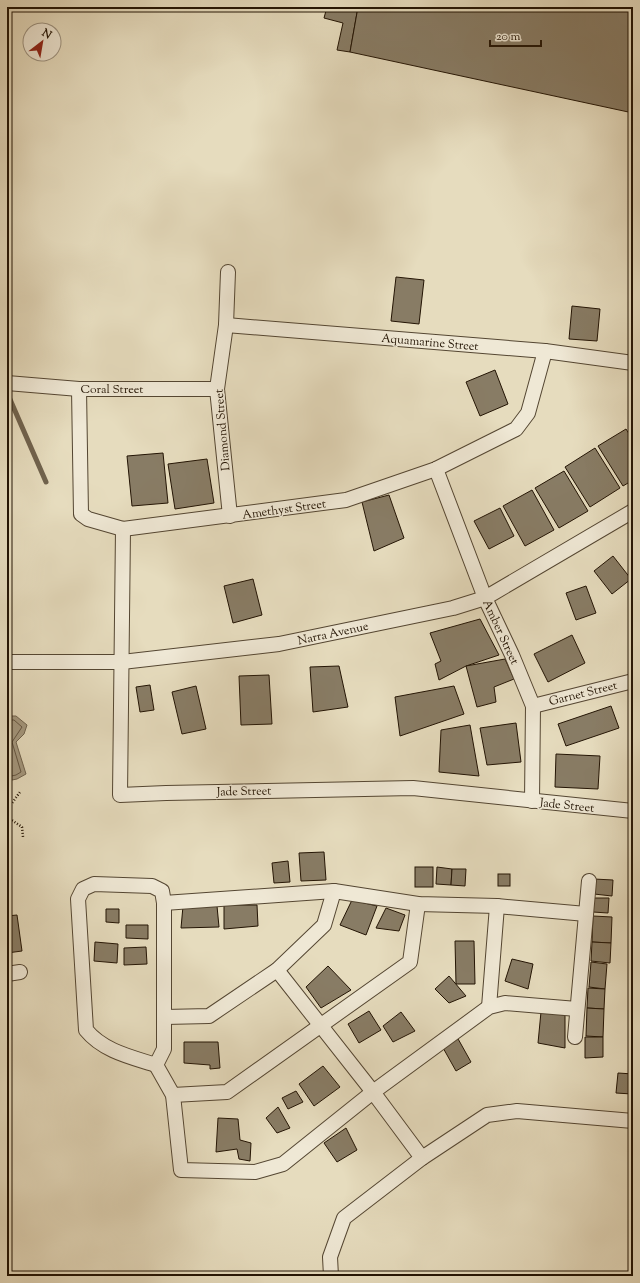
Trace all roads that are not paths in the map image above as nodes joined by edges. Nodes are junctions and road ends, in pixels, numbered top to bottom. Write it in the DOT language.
graph roads {
  1 [pos="228,272"];
  2 [pos="226,325"];
  3 [pos="545,351"];
  4 [pos="633,363"];
  5 [pos="7,383"];
  6 [pos="217,389"];
  7 [pos="79,390"];
  8 [pos="436,469"];
  9 [pos="633,511"];
  10 [pos="230,516"];
  11 [pos="124,528"];
  12 [pos="484,598"];
  13 [pos="7,662"];
  14 [pos="122,662"];
  15 [pos="633,680"];
  16 [pos="533,706"];
  17 [pos="532,801"];
  18 [pos="633,811"];
  19 [pos="589,881"];
  20 [pos="334,891"];
  21 [pos="164,903"];
  22 [pos="418,904"];
  23 [pos="497,906"];
  24 [pos="586,914"];
  25 [pos="277,970"];
  26 [pos="489,1007"];
  27 [pos="577,1009"];
  28 [pos="164,1017"];
  29 [pos="322,1026"];
  30 [pos="575,1036"];
  31 [pos="156,1065"];
  32 [pos="373,1092"];
  33 [pos="173,1095"];
  34 [pos="633,1121"];
  35 [pos="422,1158"];
  36 [pos="330,1276"];
  1 -- 2 [label="street, Diamond Street"];
  2 -- 3 [label="street, Aquamarine Street"];
  2 -- 6 [label="street, Diamond Street"];
  3 -- 4 [label="street, Aquamarine Street"];
  3 -- 8 [label="street, Amethyst Street"];
  5 -- 7 [label="street, Coral Street"];
  6 -- 7 [label="street, Coral Street"];
  6 -- 10 [label="street, Diamond Street"];
  7 -- 11 [label="street, Amethyst Street"];
  8 -- 10 [label="street, Amethyst Street"];
  8 -- 12 [label="street, Amber Street"];
  9 -- 12 [label="street, Narra Avenue"];
  10 -- 11 [label="street, Amethyst Street"];
  11 -- 14 [label="street, Jade Street"];
  12 -- 14 [label="street, Narra Avenue"];
  12 -- 16 [label="street, Amber Street"];
  13 -- 14 [label="street, Narra Avenue"];
  14 -- 17 [label="street, Jade Street"];
  15 -- 16 [label="street, Garnet Street"];
  16 -- 17 [label="street, Amber Street"];
  17 -- 18 [label="street, Jade Street"];
  19 -- 24 [label="street"];
  20 -- 21 [label="street"];
  20 -- 22 [label="street"];
  20 -- 25 [label="street"];
  21 -- 28 [label="street"];
  21 -- 31 [label="street"];
  22 -- 23 [label="street"];
  22 -- 29 [label="street"];
  23 -- 24 [label="street"];
  23 -- 26 [label="street"];
  24 -- 27 [label="street"];
  25 -- 28 [label="street"];
  25 -- 29 [label="street"];
  26 -- 27 [label="street"];
  26 -- 32 [label="street"];
  27 -- 30 [label="street"];
  28 -- 31 [label="street"];
  29 -- 32 [label="street"];
  29 -- 33 [label="street"];
  31 -- 33 [label="street"];
  32 -- 33 [label="street"];
  32 -- 35 [label="street"];
  34 -- 35 [label="street"];
  35 -- 36 [label="street"];
}
